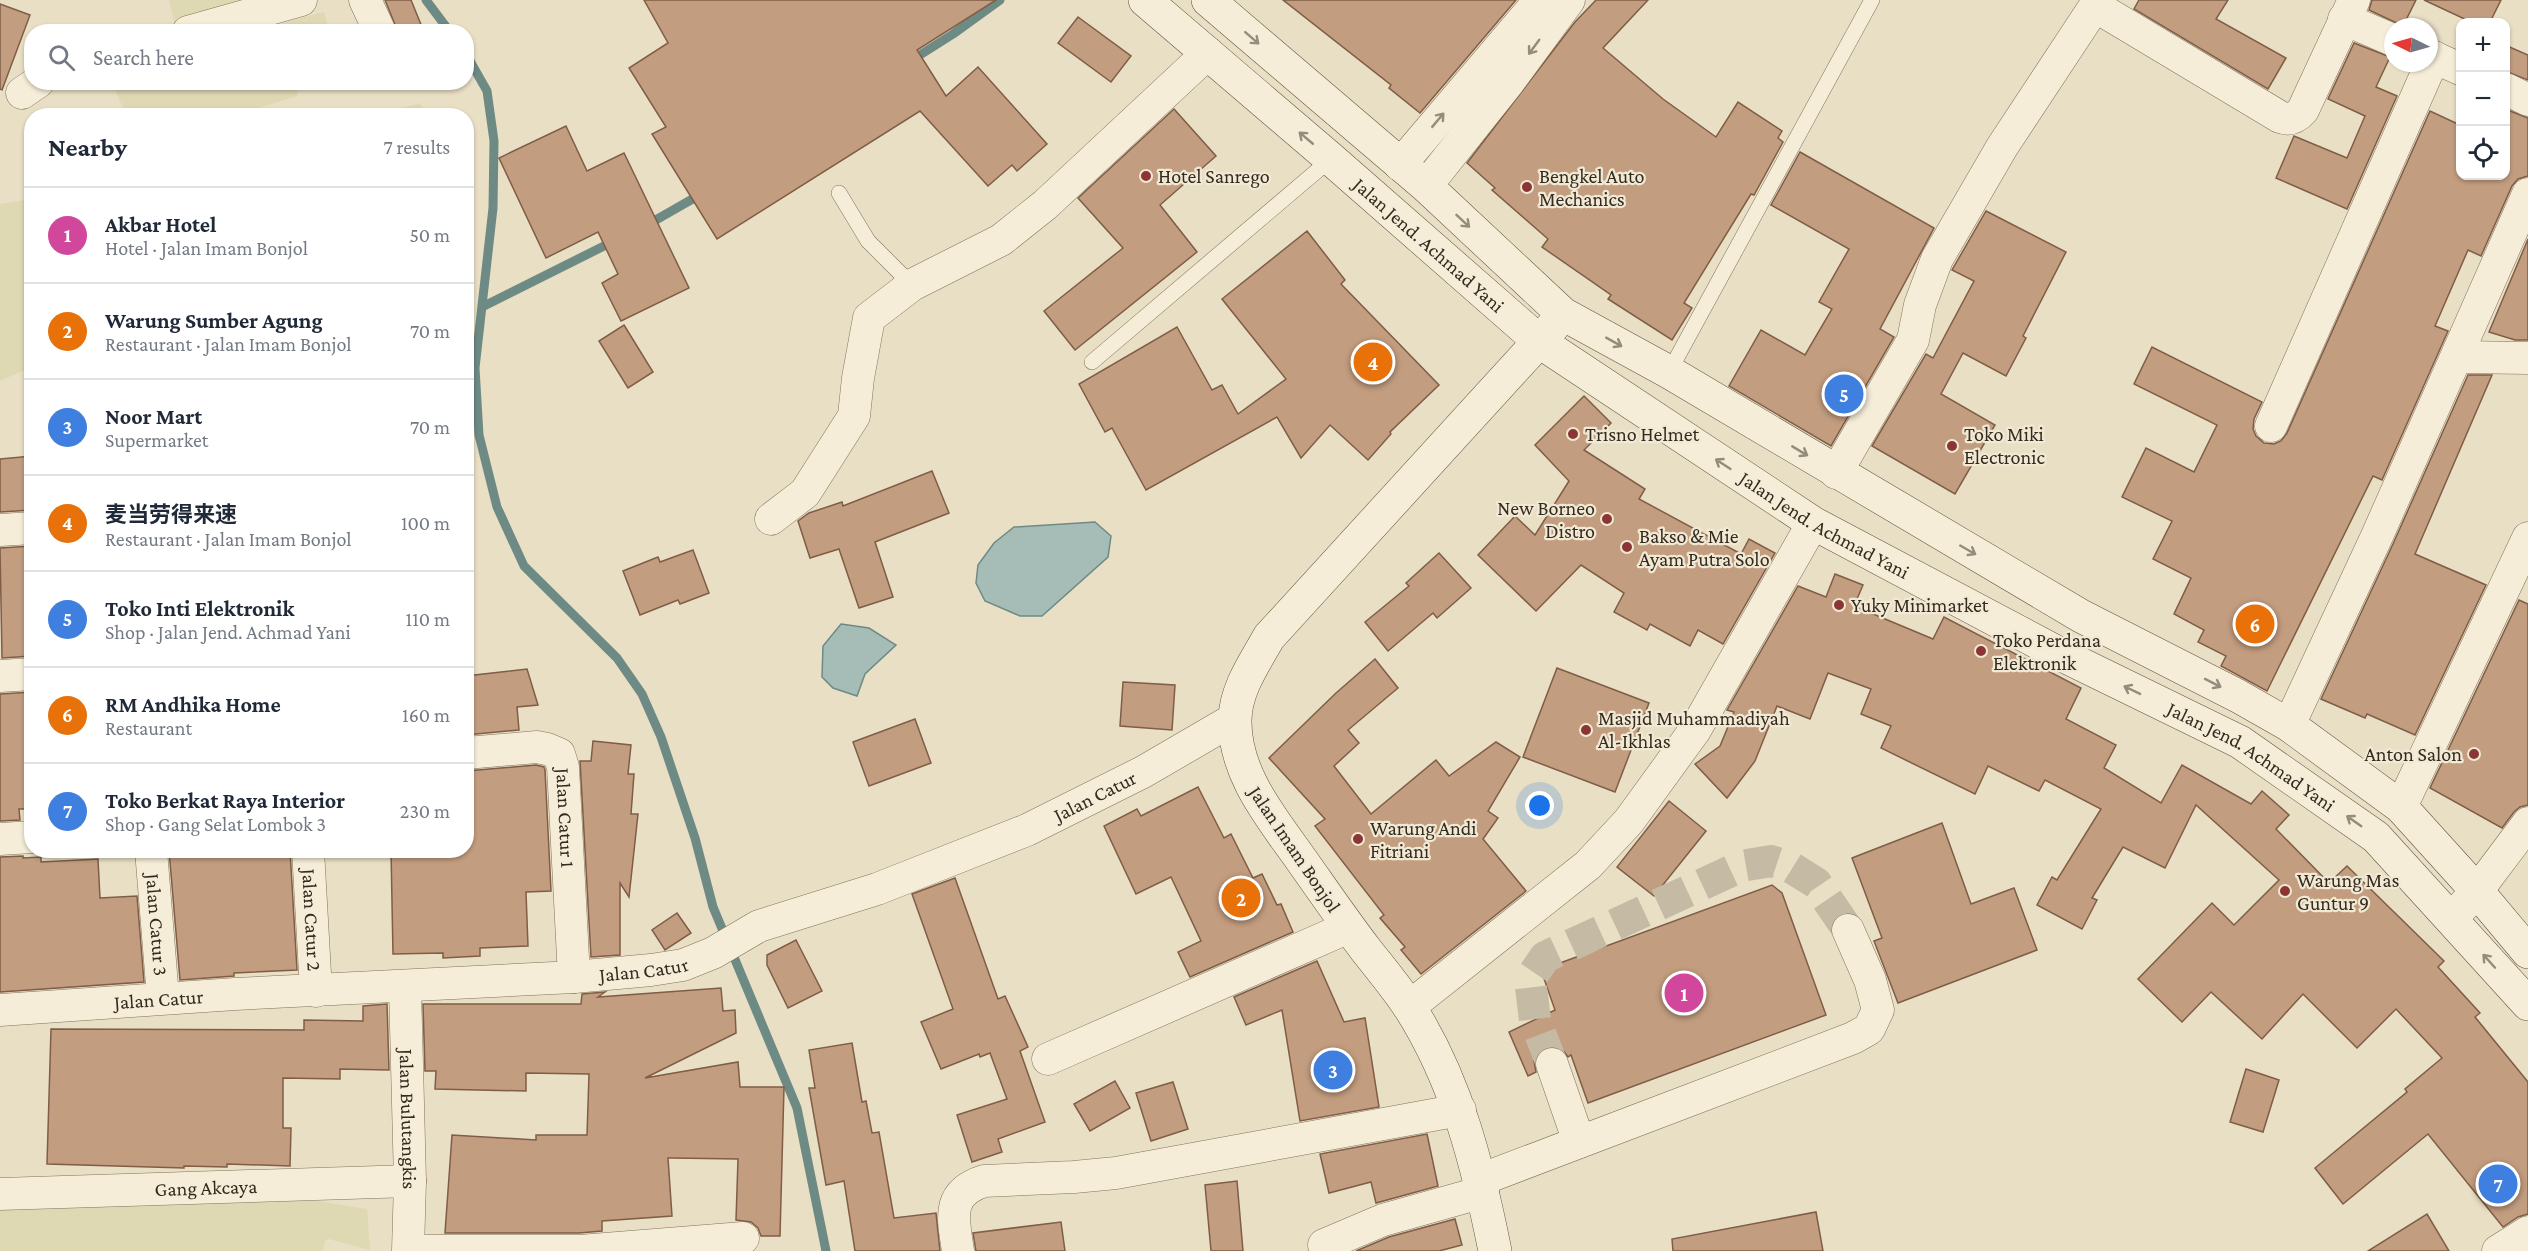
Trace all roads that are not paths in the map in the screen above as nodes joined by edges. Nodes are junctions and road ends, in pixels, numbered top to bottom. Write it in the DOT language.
graph roads {
  1 [pos="301,0"];
  2 [pos="365,0"];
  3 [pos="1145,0"];
  4 [pos="1208,0"];
  5 [pos="1540,0"];
  6 [pos="1569,0"];
  7 [pos="1872,0"];
  8 [pos="2097,3"];
  9 [pos="2349,9"];
  10 [pos="216,24"];
  11 [pos="376,24"];
  12 [pos="2384,34"];
  13 [pos="1208,53"];
  14 [pos="2441,60"];
  15 [pos="2510,91"];
  16 [pos="2528,100"];
  17 [pos="1331,159"];
  18 [pos="1400,165"];
  19 [pos="1426,186"];
  20 [pos="838,193"];
  21 [pos="2528,194"];
  22 [pos="912,285"];
  23 [pos="1571,318"];
  24 [pos="1547,347"];
  25 [pos="2457,357"];
  26 [pos="2528,358"];
  27 [pos="1092,362"];
  28 [pos="1669,372"];
  29 [pos="2271,426"];
  30 [pos="1836,473"];
  31 [pos="771,519"];
  32 [pos="1813,523"];
  33 [pos="24,528"];
  34 [pos="0,530"];
  35 [pos="2528,538"];
  36 [pos="24,674"];
  37 [pos="0,676"];
  38 [pos="1234,719"];
  39 [pos="2289,726"];
  40 [pos="474,752"];
  41 [pos="2401,807"];
  42 [pos="2528,823"];
  43 [pos="24,838"];
  44 [pos="0,839"];
  45 [pos="152,858"];
  46 [pos="308,858"];
  47 [pos="2477,891"];
  48 [pos="2451,919"];
  49 [pos="1349,927"];
  50 [pos="1848,930"];
  51 [pos="2528,952"];
  52 [pos="574,977"];
  53 [pos="405,987"];
  54 [pos="316,991"];
  55 [pos="163,998"];
  56 [pos="2528,1004"];
  57 [pos="1409,1007"];
  58 [pos="0,1010"];
  59 [pos="1048,1059"];
  60 [pos="1552,1064"];
  61 [pos="1460,1110"];
  62 [pos="1579,1142"];
  63 [pos="410,1181"];
  64 [pos="1482,1186"];
  65 [pos="0,1194"];
  66 [pos="2528,1232"];
  67 [pos="742,1238"];
  68 [pos="1324,1245"];
  69 [pos="408,1251"];
  70 [pos="958,1251"];
  71 [pos="1495,1251"];
  72 [pos="2498,1251"];
  1 -- 10 [label="street"];
  2 -- 11 [label="street"];
  3 -- 13 [label="street, Jalan Jend. Achmad Yani"];
  4 -- 18 [label="street, Jalan Jend. Achmad Yani, one-way"];
  18 -- 5 [label="street, one-way"];
  6 -- 19 [label="street, one-way"];
  7 -- 28 [label="lane"];
  8 -- 9 [label="street"];
  8 -- 30 [label="street"];
  9 -- 12 [label="street"];
  17 -- 13 [label="street, Jalan Jend. Achmad Yani, one-way"];
  13 -- 22 [label="street"];
  14 -- 29 [label="street"];
  15 -- 16 [label="street"];
  17 -- 24 [label="street, Jalan Jend. Achmad Yani"];
  17 -- 27 [label="lane"];
  18 -- 19 [label="street, Jalan Jend. Achmad Yani"];
  19 -- 23 [label="street, Jalan Jend. Achmad Yani, one-way"];
  20 -- 22 [label="lane"];
  21 -- 25 [label="street"];
  22 -- 31 [label="street"];
  23 -- 24 [label="street"];
  23 -- 28 [label="street, Jalan Jend. Achmad Yani, one-way"];
  32 -- 24 [label="street, Jalan Jend. Achmad Yani, one-way"];
  24 -- 38 [label="street, Jalan Imam Bonjol"];
  25 -- 26 [label="street"];
  25 -- 39 [label="street"];
  28 -- 30 [label="street, Jalan Jend. Achmad Yani, one-way"];
  30 -- 39 [label="street, Jalan Jend. Achmad Yani, one-way"];
  48 -- 32 [label="street, Jalan Jend. Achmad Yani, one-way"];
  32 -- 57 [label="street"];
  33 -- 34 [label="street"];
  35 -- 41 [label="street"];
  36 -- 37 [label="street"];
  38 -- 49 [label="street, Jalan Imam Bonjol"];
  38 -- 52 [label="street, Jalan Catur"];
  39 -- 41 [label="street, Jalan Jend. Achmad Yani"];
  40 -- 52 [label="street, Jalan Catur 1"];
  41 -- 47 [label="street, Jalan Jend. Achmad Yani"];
  42 -- 47 [label="street"];
  43 -- 44 [label="street"];
  45 -- 55 [label="street, Jalan Catur 3"];
  46 -- 54 [label="street, Jalan Catur 2"];
  47 -- 48 [label="street"];
  47 -- 51 [label="street, Jalan Jend. Achmad Yani"];
  56 -- 48 [label="street, Jalan Jend. Achmad Yani, one-way"];
  49 -- 57 [label="street, Jalan Imam Bonjol"];
  49 -- 59 [label="street"];
  50 -- 62 [label="street"];
  52 -- 53 [label="street, Jalan Catur"];
  53 -- 54 [label="street, Jalan Catur"];
  53 -- 63 [label="street, Jalan Bulutangkis"];
  54 -- 55 [label="street, Jalan Catur"];
  55 -- 58 [label="street, Jalan Catur"];
  57 -- 61 [label="street, Jalan Imam Bonjol"];
  60 -- 62 [label="street"];
  61 -- 64 [label="street, Jalan Imam Bonjol"];
  61 -- 70 [label="street"];
  62 -- 64 [label="street"];
  63 -- 65 [label="street, Gang Akcaya"];
  63 -- 69 [label="street, Jalan Bulutangkis"];
  64 -- 68 [label="street"];
  64 -- 71 [label="street, Jalan Imam Bonjol"];
  66 -- 72 [label="street"];
  67 -- 69 [label="street"];
}
